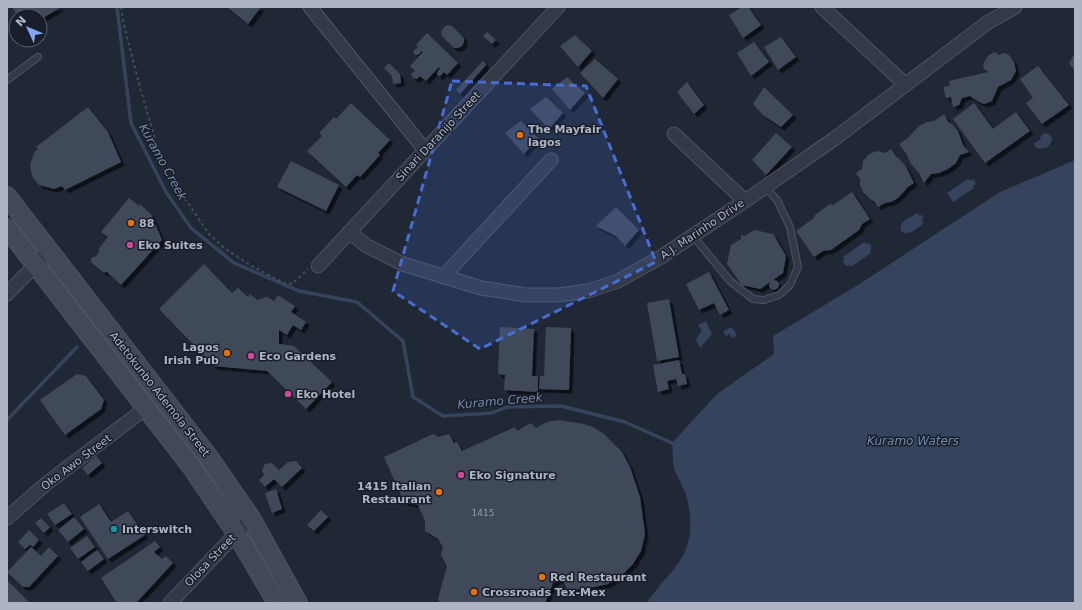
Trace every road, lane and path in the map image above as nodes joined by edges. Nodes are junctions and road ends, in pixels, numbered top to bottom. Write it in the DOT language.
graph roads {
  1 [pos="121,7"];
  2 [pos="310,7"];
  3 [pos="558,7"];
  4 [pos="822,7"];
  5 [pos="1015,7"];
  6 [pos="38,57"];
  7 [pos="7,80"];
  8 [pos="906,85"];
  9 [pos="674,134"];
  10 [pos="425,150"];
  11 [pos="550,160"];
  12 [pos="765,187"];
  13 [pos="7,196"];
  14 [pos="745,201"];
  15 [pos="7,228"];
  16 [pos="349,232"];
  17 [pos="693,236"];
  18 [pos="49,251"];
  19 [pos="35,265"];
  20 [pos="318,266"];
  21 [pos="443,277"];
  22 [pos="7,294"];
  23 [pos="146,408"];
  24 [pos="7,518"];
  25 [pos="251,518"];
  26 [pos="236,533"];
  27 [pos="170,603"];
  28 [pos="277,603"];
  29 [pos="298,603"];
  1 -- 20 [label="path"];
  2 -- 10 [label="street"];
  3 -- 10 [label="street, Sinari Daranijo Street"];
  4 -- 8 [label="street"];
  5 -- 8 [label="street, A.J. Marinho Drive"];
  6 -- 7 [label="lane"];
  8 -- 12 [label="street, A.J. Marinho Drive"];
  9 -- 14 [label="street"];
  10 -- 16 [label="street, Sinari Daranijo Street"];
  11 -- 21 [label="street"];
  12 -- 14 [label="street, A.J. Marinho Drive"];
  12 -- 17 [label="lane"];
  13 -- 18 [label="main road, Adetokunbo Ademola Street"];
  14 -- 17 [label="street, A.J. Marinho Drive"];
  15 -- 19 [label="main road, Adetokunbo Ademola Street"];
  16 -- 20 [label="street, Sinari Daranijo Street"];
  16 -- 21 [label="street, A.J. Marinho Drive"];
  17 -- 21 [label="street, A.J. Marinho Drive"];
  18 -- 19 [label="street"];
  18 -- 25 [label="main road, Adetokunbo Ademola Street"];
  19 -- 22 [label="street"];
  19 -- 23 [label="main road, Adetokunbo Ademola Street"];
  23 -- 24 [label="street, Oko Awo Street"];
  23 -- 26 [label="main road, Adetokunbo Ademola Street"];
  25 -- 26 [label="street, Olosa Street"];
  25 -- 29 [label="main road, Adetokunbo Ademola Street"];
  26 -- 27 [label="street, Olosa Street"];
  26 -- 28 [label="main road, Adetokunbo Ademola Street"];
}
